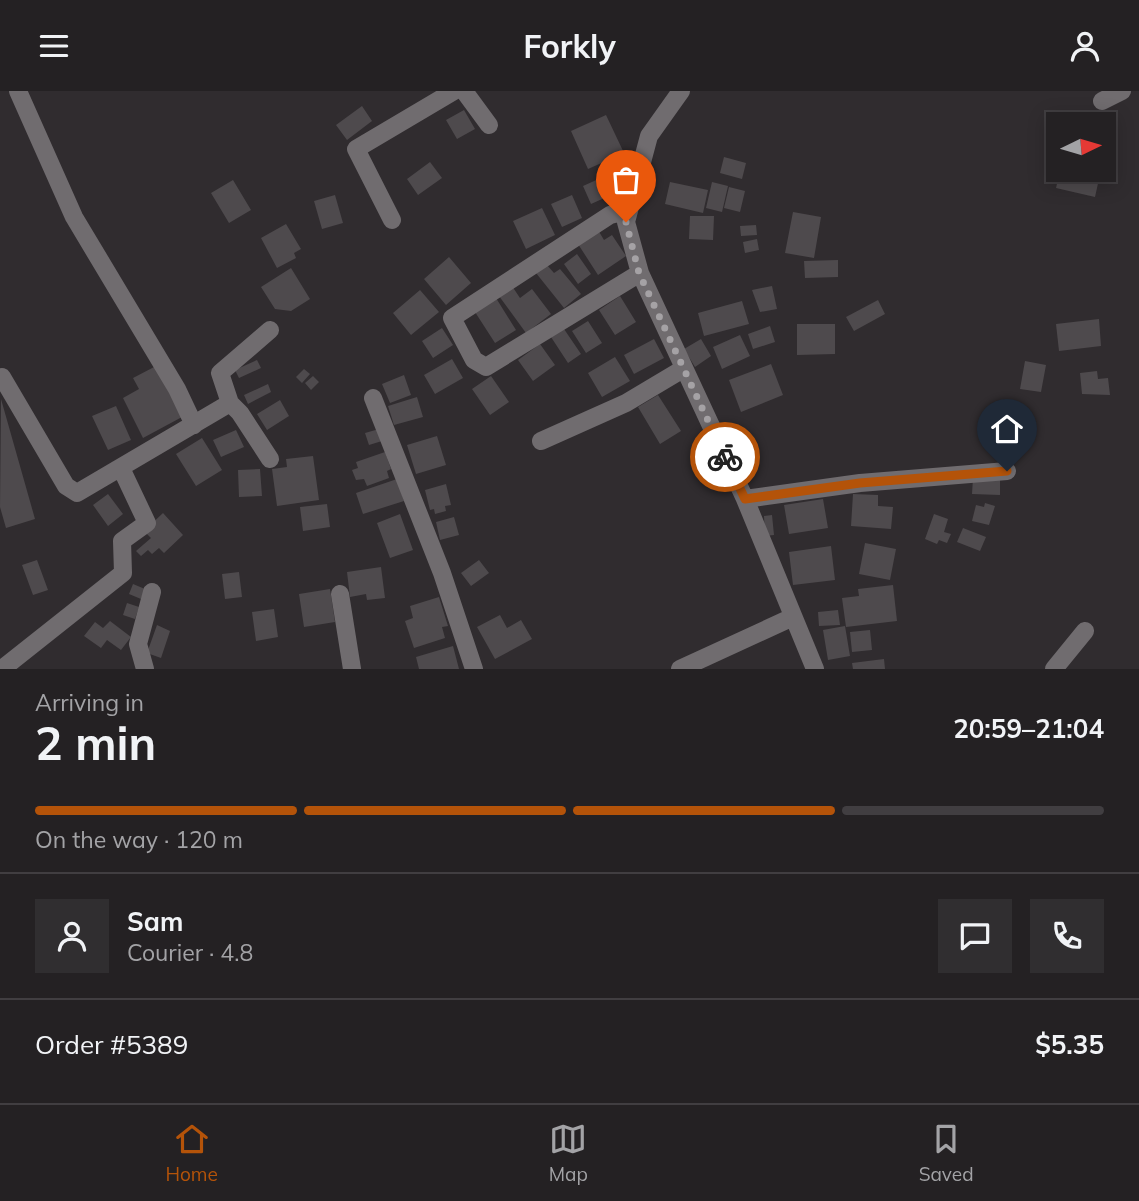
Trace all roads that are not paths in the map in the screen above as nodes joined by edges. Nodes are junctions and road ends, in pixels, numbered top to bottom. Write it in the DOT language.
graph roads {
  1 [pos="18,91"];
  2 [pos="454,91"];
  3 [pos="464,91"];
  4 [pos="681,91"];
  5 [pos="1122,91"];
  6 [pos="1102,101"];
  7 [pos="489,125"];
  8 [pos="629,210"];
  9 [pos="392,220"];
  10 [pos="639,273"];
  11 [pos="270,330"];
  12 [pos="683,369"];
  13 [pos="1,376"];
  14 [pos="373,398"];
  15 [pos="230,403"];
  16 [pos="194,425"];
  17 [pos="541,441"];
  18 [pos="270,459"];
  19 [pos="121,468"];
  20 [pos="1007,471"];
  21 [pos="745,499"];
  22 [pos="152,592"];
  23 [pos="340,594"];
  24 [pos="793,617"];
  25 [pos="1086,631"];
  26 [pos="2,669"];
  27 [pos="145,669"];
  28 [pos="352,669"];
  29 [pos="474,669"];
  30 [pos="680,669"];
  31 [pos="815,669"];
  32 [pos="1054,669"];
  1 -- 16 [label="street"];
  2 -- 9 [label="street"];
  3 -- 7 [label="street"];
  4 -- 8 [label="street"];
  5 -- 6 [label="street"];
  8 -- 10 [label="street"];
  8 -- 10 [label="street"];
  10 -- 12 [label="street"];
  11 -- 15 [label="street"];
  12 -- 17 [label="street"];
  12 -- 21 [label="street"];
  13 -- 19 [label="street"];
  14 -- 29 [label="street"];
  15 -- 16 [label="street"];
  15 -- 18 [label="street"];
  16 -- 19 [label="street"];
  19 -- 26 [label="street"];
  20 -- 21 [label="street"];
  21 -- 24 [label="street"];
  22 -- 27 [label="street"];
  23 -- 28 [label="street"];
  24 -- 30 [label="street"];
  24 -- 31 [label="street"];
  25 -- 32 [label="street"];
}
